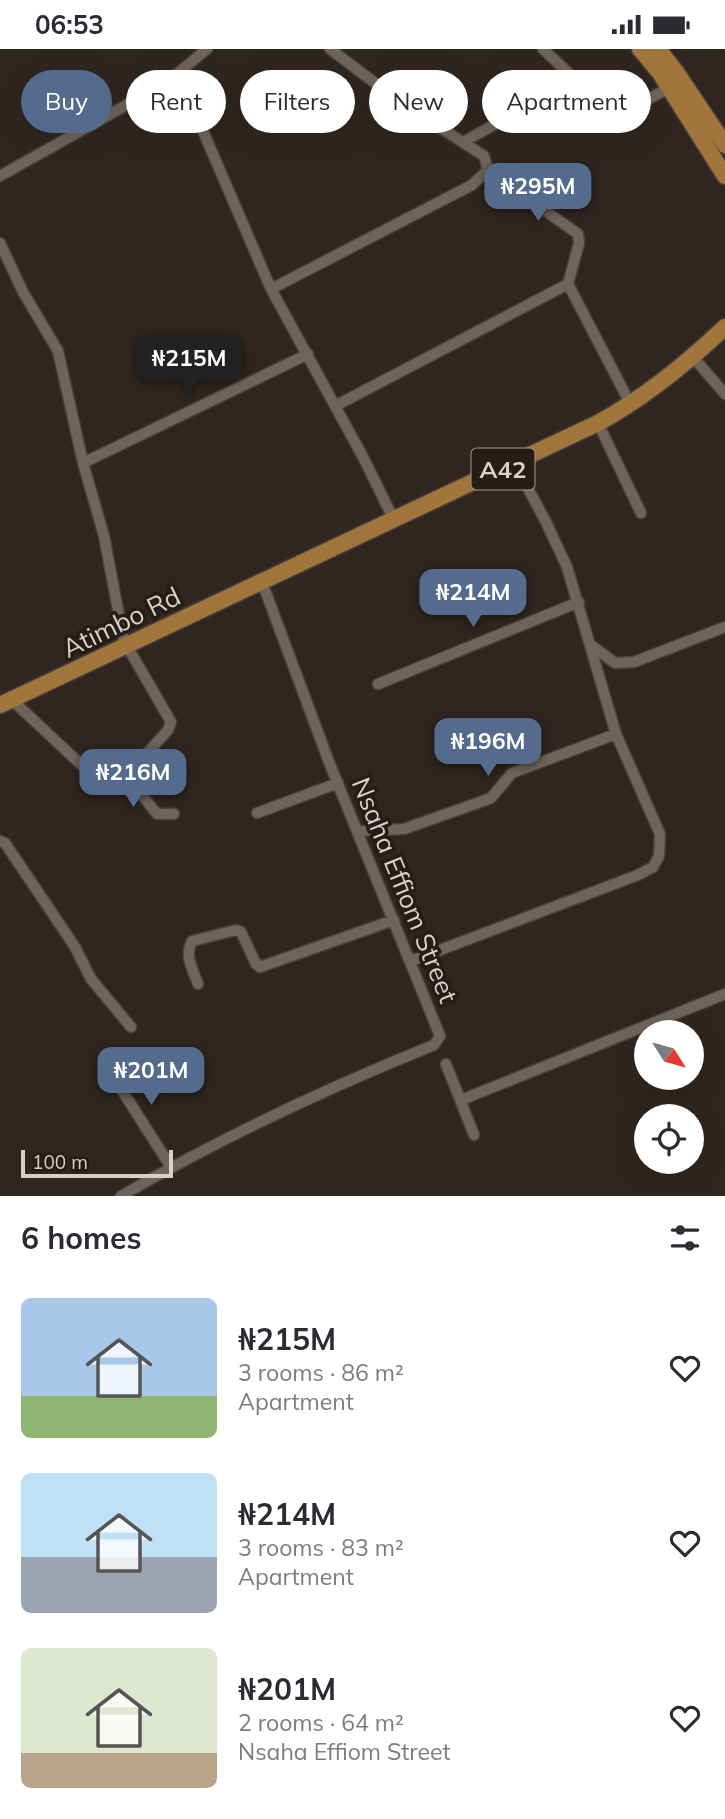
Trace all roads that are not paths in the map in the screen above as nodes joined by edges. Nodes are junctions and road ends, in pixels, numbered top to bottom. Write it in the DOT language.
graph roads {
  1 [pos="207,49"];
  2 [pos="330,49"];
  3 [pos="543,49"];
  4 [pos="640,49"];
  5 [pos="658,49"];
  6 [pos="182,70"];
  7 [pos="565,70"];
  8 [pos="669,88"];
  9 [pos="651,98"];
  10 [pos="126,103"];
  11 [pos="482,131"];
  12 [pos="204,133"];
  13 [pos="463,142"];
  14 [pos="725,145"];
  15 [pos="488,170"];
  16 [pos="0,176"];
  17 [pos="725,176"];
  18 [pos="0,243"];
  19 [pos="568,284"];
  20 [pos="271,289"];
  21 [pos="725,327"];
  22 [pos="308,354"];
  23 [pos="693,357"];
  24 [pos="725,394"];
  25 [pos="631,405"];
  26 [pos="335,406"];
  27 [pos="598,423"];
  28 [pos="83,463"];
  29 [pos="515,464"];
  30 [pos="641,513"];
  31 [pos="394,520"];
  32 [pos="262,582"];
  33 [pos="579,602"];
  34 [pos="725,627"];
  35 [pos="591,645"];
  36 [pos="126,647"];
  37 [pos="378,684"];
  38 [pos="6,702"];
  39 [pos="616,734"];
  40 [pos="338,783"];
  41 [pos="104,786"];
  42 [pos="257,813"];
  43 [pos="174,814"];
  44 [pos="358,831"];
  45 [pos="0,841"];
  46 [pos="394,921"];
  47 [pos="411,961"];
  48 [pos="198,984"];
  49 [pos="725,994"];
  50 [pos="131,1027"];
  51 [pos="106,1064"];
  52 [pos="446,1064"];
  53 [pos="461,1100"];
  54 [pos="474,1135"];
  55 [pos="171,1167"];
  56 [pos="121,1196"];
  1 -- 6 [label="street"];
  2 -- 13 [label="street"];
  3 -- 7 [label="street"];
  4 -- 8 [label="main road"];
  5 -- 14 [label="main road"];
  8 -- 9 [label="street"];
  8 -- 17 [label="main road"];
  10 -- 16 [label="street"];
  11 -- 13 [label="street"];
  12 -- 20 [label="street"];
  13 -- 15 [label="street"];
  15 -- 19 [label="street"];
  15 -- 20 [label="street"];
  18 -- 28 [label="street"];
  19 -- 25 [label="street"];
  19 -- 26 [label="street"];
  20 -- 22 [label="street"];
  21 -- 23 [label="main road, A42"];
  22 -- 26 [label="street"];
  22 -- 28 [label="street"];
  23 -- 24 [label="street"];
  23 -- 25 [label="main road, A42"];
  25 -- 27 [label="main road, A42"];
  26 -- 31 [label="street"];
  27 -- 29 [label="main road, A42"];
  27 -- 30 [label="street"];
  28 -- 36 [label="street"];
  29 -- 31 [label="main road, A42"];
  29 -- 33 [label="street"];
  31 -- 32 [label="main road, A42"];
  32 -- 36 [label="main road, Atimbo Rd / A42"];
  32 -- 40 [label="street, Nsaha Effiom Street"];
  33 -- 35 [label="street"];
  33 -- 37 [label="street"];
  34 -- 35 [label="street"];
  35 -- 39 [label="street"];
  36 -- 38 [label="main road, Atimbo Rd / A42"];
  36 -- 43 [label="street"];
  38 -- 41 [label="street"];
  39 -- 44 [label="street"];
  39 -- 47 [label="street"];
  40 -- 42 [label="street"];
  40 -- 44 [label="street, Nsaha Effiom Street"];
  44 -- 46 [label="street, Nsaha Effiom Street"];
  45 -- 50 [label="street"];
  46 -- 47 [label="street, Nsaha Effiom Street"];
  46 -- 48 [label="street"];
  47 -- 55 [label="street, Nsaha Effiom Street"];
  49 -- 53 [label="street"];
  51 -- 55 [label="street"];
  52 -- 53 [label="street"];
  53 -- 54 [label="street"];
  55 -- 56 [label="street, Nsaha Effiom Street"];
}
